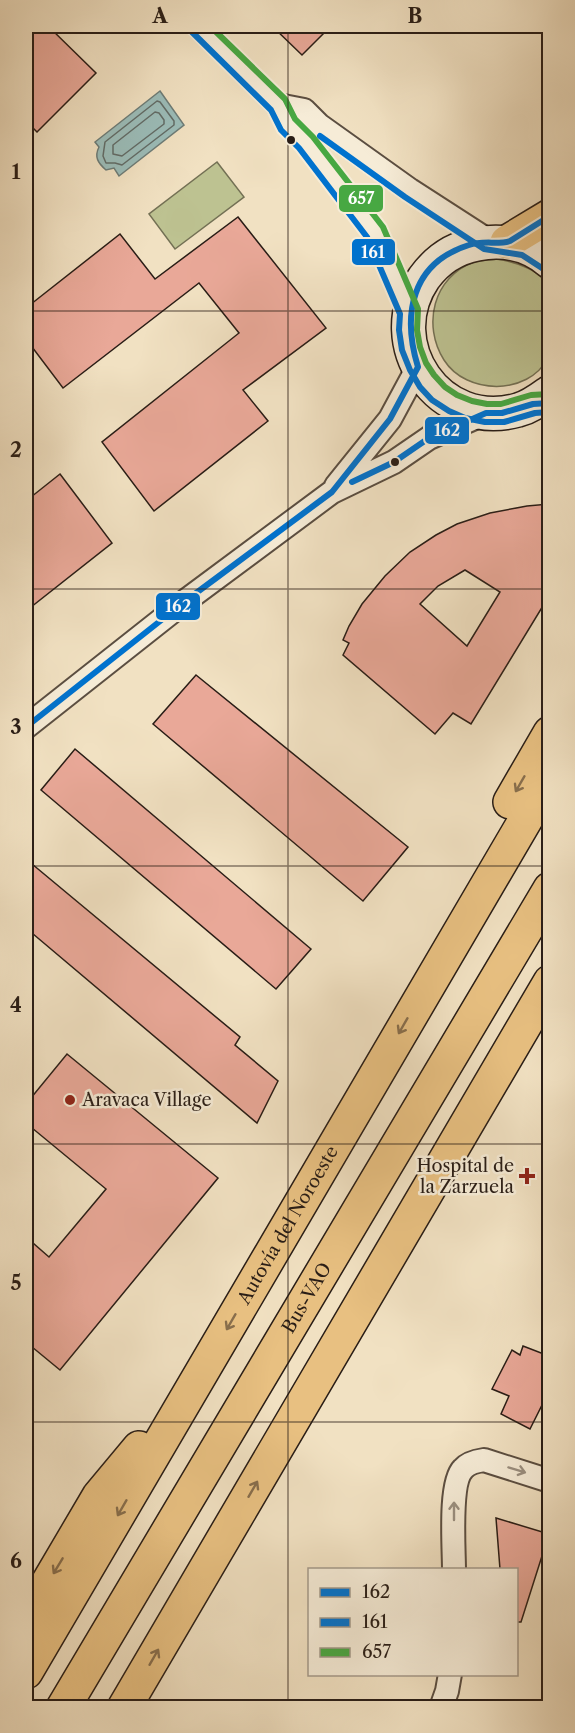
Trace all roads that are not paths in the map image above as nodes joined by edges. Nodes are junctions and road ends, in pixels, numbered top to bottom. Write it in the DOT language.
graph roads {
  1 [pos="198,26"];
  2 [pos="278,105"];
  3 [pos="549,216"];
  4 [pos="498,242"];
  5 [pos="549,262"];
  6 [pos="409,312"];
  7 [pos="418,367"];
  8 [pos="544,400"];
  9 [pos="486,413"];
  10 [pos="332,492"];
  11 [pos="26,727"];
  12 [pos="549,734"];
  13 [pos="549,778"];
  14 [pos="549,889"];
  15 [pos="432,975"];
  16 [pos="549,982"];
  17 [pos="549,1024"];
  18 [pos="205,1368"];
  19 [pos="298,1411"];
  20 [pos="549,1481"];
  21 [pos="454,1568"];
  22 [pos="26,1620"];
  23 [pos="26,1672"];
  24 [pos="450,1676"];
  25 [pos="63,1707"];
  26 [pos="124,1707"];
  27 [pos="441,1707"];
  1 -- 2 [label="street"];
  2 -- 4 [label="street"];
  2 -- 6 [label="street"];
  3 -- 4 [label="highway"];
  4 -- 5 [label="main road"];
  4 -- 6 [label="main road"];
  6 -- 7 [label="main road"];
  7 -- 9 [label="main road"];
  7 -- 10 [label="street"];
  8 -- 9 [label="main road"];
  9 -- 10 [label="street"];
  10 -- 11 [label="street"];
  12 -- 15 [label="highway, one-way"];
  13 -- 15 [label="highway, Autovía del Noroeste"];
  14 -- 25 [label="highway, Bus-VAO"];
  15 -- 18 [label="highway, Autovía del Noroeste, one-way"];
  16 -- 19 [label="highway"];
  17 -- 19 [label="highway"];
  18 -- 22 [label="highway, one-way"];
  18 -- 23 [label="highway, Autovía del Noroeste, one-way"];
  26 -- 19 [label="highway, one-way"];
  21 -- 20 [label="street, one-way"];
  24 -- 27 [label="street"];
}
